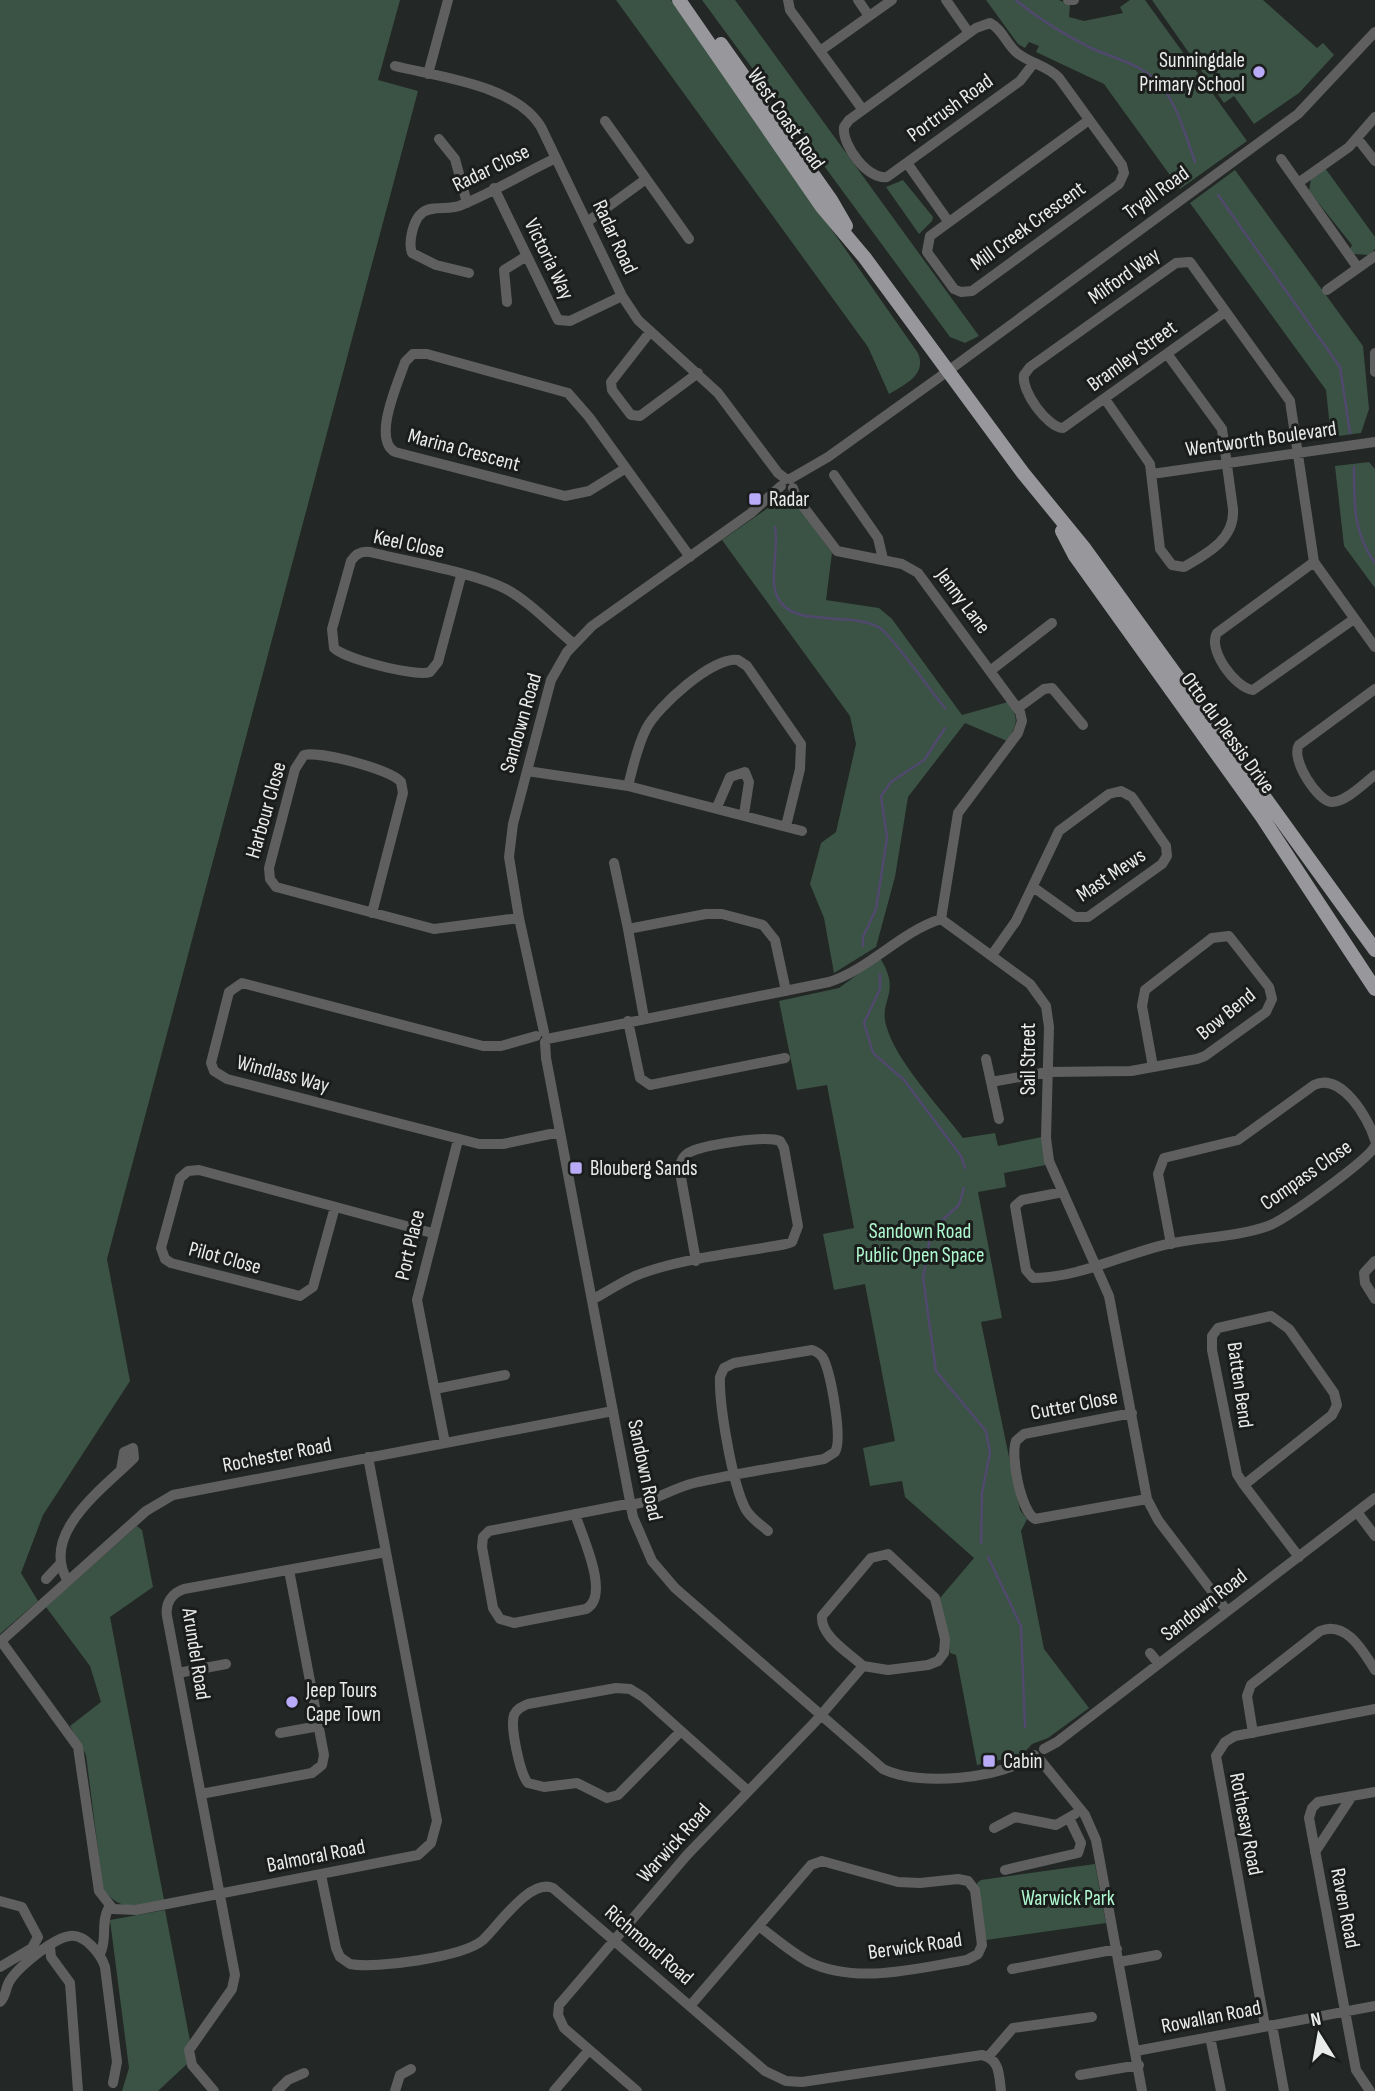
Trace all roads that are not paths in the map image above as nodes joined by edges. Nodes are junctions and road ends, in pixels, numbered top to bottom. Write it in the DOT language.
graph roads {
  1 [pos="448,0"];
  2 [pos="679,0"];
  3 [pos="689,0"];
  4 [pos="788,0"];
  5 [pos="858,0"];
  6 [pos="892,0"];
  7 [pos="946,0"];
  8 [pos="1068,0"];
  9 [pos="1074,0"];
  10 [pos="869,16"];
  11 [pos="1375,32"];
  12 [pos="970,33"];
  13 [pos="820,51"];
  14 [pos="1032,64"];
  15 [pos="395,66"];
  16 [pos="428,74"];
  17 [pos="863,110"];
  18 [pos="1375,117"];
  19 [pos="1090,120"];
  20 [pos="605,121"];
  21 [pos="1357,138"];
  22 [pos="439,139"];
  23 [pos="556,158"];
  24 [pos="1281,159"];
  25 [pos="1375,160"];
  26 [pos="907,163"];
  27 [pos="646,179"];
  28 [pos="1298,183"];
  29 [pos="494,188"];
  30 [pos="467,203"];
  31 [pos="948,221"];
  32 [pos="587,222"];
  33 [pos="689,239"];
  34 [pos="1375,256"];
  35 [pos="525,257"];
  36 [pos="865,258"];
  37 [pos="1358,268"];
  38 [pos="469,273"];
  39 [pos="1327,290"];
  40 [pos="622,296"];
  41 [pos="507,302"];
  42 [pos="1225,312"];
  43 [pos="650,332"];
  44 [pos="1375,353"];
  45 [pos="1168,355"];
  46 [pos="948,370"];
  47 [pos="1375,372"];
  48 [pos="698,373"];
  49 [pos="1105,400"];
  50 [pos="1059,428"];
  51 [pos="1375,442"];
  52 [pos="1299,455"];
  53 [pos="1228,465"];
  54 [pos="626,467"];
  55 [pos="1152,474"];
  56 [pos="834,475"];
  57 [pos="787,485"];
  58 [pos="1045,502"];
  59 [pos="690,557"];
  60 [pos="883,559"];
  61 [pos="1314,562"];
  62 [pos="461,576"];
  63 [pos="1354,619"];
  64 [pos="1052,623"];
  65 [pos="573,644"];
  66 [pos="1375,647"];
  67 [pos="990,671"];
  68 [pos="1375,689"];
  69 [pos="1018,708"];
  70 [pos="1083,725"];
  71 [pos="527,771"];
  72 [pos="1375,775"];
  73 [pos="628,786"];
  74 [pos="717,807"];
  75 [pos="744,814"];
  76 [pos="786,826"];
  77 [pos="802,831"];
  78 [pos="614,863"];
  79 [pos="1033,887"];
  80 [pos="372,913"];
  81 [pos="519,918"];
  82 [pos="941,919"];
  83 [pos="628,929"];
  84 [pos="1375,950"];
  85 [pos="992,955"];
  86 [pos="1375,989"];
  87 [pos="786,991"];
  88 [pos="644,1018"];
  89 [pos="628,1021"];
  90 [pos="542,1038"];
  91 [pos="785,1058"];
  92 [pos="986,1059"];
  93 [pos="1153,1067"];
  94 [pos="1048,1072"];
  95 [pos="991,1082"];
  96 [pos="999,1119"];
  97 [pos="560,1132"];
  98 [pos="458,1140"];
  99 [pos="1375,1140"];
  100 [pos="1375,1146"];
  101 [pos="1063,1192"];
  102 [pos="335,1207"];
  103 [pos="432,1233"];
  104 [pos="1171,1244"];
  105 [pos="696,1261"];
  106 [pos="1375,1261"];
  107 [pos="1097,1267"];
  108 [pos="1375,1299"];
  109 [pos="592,1300"];
  110 [pos="505,1375"];
  111 [pos="435,1389"];
  112 [pos="612,1411"];
  113 [pos="1132,1413"];
  114 [pos="445,1443"];
  115 [pos="368,1457"];
  116 [pos="121,1470"];
  117 [pos="734,1476"];
  118 [pos="1244,1485"];
  119 [pos="1147,1499"];
  120 [pos="1375,1499"];
  121 [pos="631,1505"];
  122 [pos="1357,1512"];
  123 [pos="575,1514"];
  124 [pos="768,1531"];
  125 [pos="1375,1536"];
  126 [pos="386,1552"];
  127 [pos="1299,1557"];
  128 [pos="60,1564"];
  129 [pos="289,1570"];
  130 [pos="46,1579"];
  131 [pos="68,1581"];
  132 [pos="1227,1611"];
  133 [pos="1,1641"];
  134 [pos="1150,1653"];
  135 [pos="226,1664"];
  136 [pos="1159,1664"];
  137 [pos="863,1666"];
  138 [pos="1375,1670"];
  139 [pos="178,1673"];
  140 [pos="1375,1709"];
  141 [pos="820,1716"];
  142 [pos="319,1726"];
  143 [pos="681,1731"];
  144 [pos="1253,1732"];
  145 [pos="280,1733"];
  146 [pos="1041,1758"];
  147 [pos="748,1791"];
  148 [pos="1375,1792"];
  149 [pos="201,1794"];
  150 [pos="1352,1796"];
  151 [pos="1081,1810"];
  152 [pos="1069,1818"];
  153 [pos="994,1828"];
  154 [pos="1315,1852"];
  155 [pos="1005,1870"];
  156 [pos="321,1875"];
  157 [pos="220,1894"];
  158 [pos="0,1901"];
  159 [pos="109,1907"];
  160 [pos="760,1927"];
  161 [pos="614,1940"];
  162 [pos="50,1947"];
  163 [pos="1117,1949"];
  164 [pos="100,1954"];
  165 [pos="1157,1955"];
  166 [pos="1119,1962"];
  167 [pos="0,1967"];
  168 [pos="1012,1969"];
  169 [pos="0,2002"];
  170 [pos="690,2006"];
  171 [pos="1375,2006"];
  172 [pos="1345,2012"];
  173 [pos="1092,2017"];
  174 [pos="1268,2026"];
  175 [pos="1210,2037"];
  176 [pos="589,2050"];
  177 [pos="1136,2051"];
  178 [pos="988,2057"];
  179 [pos="1139,2065"];
  180 [pos="411,2069"];
  181 [pos="304,2073"];
  182 [pos="1080,2075"];
  183 [pos="113,2083"];
  184 [pos="78,2091"];
  185 [pos="214,2091"];
  186 [pos="277,2091"];
  187 [pos="395,2091"];
  188 [pos="554,2091"];
  189 [pos="637,2091"];
  190 [pos="1001,2091"];
  191 [pos="1142,2091"];
  192 [pos="1221,2091"];
  193 [pos="1284,2091"];
  194 [pos="1370,2091"];
  1 -- 16 [label="street"];
  2 -- 36 [label="main road, West Coast Road"];
  3 -- 36 [label="main road, West Coast Road"];
  4 -- 13 [label="street"];
  5 -- 10 [label="street"];
  6 -- 10 [label="street"];
  7 -- 12 [label="street"];
  8 -- 9 [label="street"];
  10 -- 13 [label="street"];
  11 -- 46 [label="street, Tryall Road"];
  12 -- 14 [label="street"];
  12 -- 17 [label="street"];
  13 -- 17 [label="street"];
  14 -- 19 [label="street"];
  14 -- 26 [label="street, Portrush Road"];
  15 -- 16 [label="street, Radar Road"];
  16 -- 23 [label="street, Radar Road"];
  17 -- 26 [label="street, Portrush Road"];
  18 -- 21 [label="street"];
  19 -- 31 [label="street, Mill Creek Crescent"];
  19 -- 31 [label="street, Mill Creek Crescent"];
  20 -- 27 [label="street"];
  21 -- 25 [label="street"];
  21 -- 28 [label="street"];
  22 -- 30 [label="street"];
  23 -- 29 [label="street, Radar Close"];
  23 -- 32 [label="street, Radar Road"];
  24 -- 28 [label="street"];
  26 -- 31 [label="street"];
  27 -- 32 [label="street"];
  27 -- 33 [label="street"];
  28 -- 37 [label="street"];
  29 -- 30 [label="street, Radar Close"];
  29 -- 35 [label="street, Victoria Way"];
  30 -- 38 [label="street, Radar Close"];
  32 -- 40 [label="street, Radar Road"];
  34 -- 37 [label="street"];
  35 -- 40 [label="street, Victoria Way"];
  35 -- 41 [label="street"];
  36 -- 46 [label="main road, West Coast Road"];
  37 -- 39 [label="street"];
  40 -- 43 [label="street, Radar Road"];
  42 -- 45 [label="street, Bramley Street"];
  42 -- 50 [label="street, Milford Way"];
  42 -- 52 [label="street, Milford Way"];
  43 -- 48 [label="street, Radar Road"];
  43 -- 48 [label="street"];
  44 -- 47 [label="street"];
  45 -- 49 [label="street, Bramley Street"];
  45 -- 53 [label="street"];
  46 -- 57 [label="street, Sandown Road"];
  46 -- 58 [label="main road, Otto du Plessis Drive"];
  48 -- 57 [label="street, Radar Road"];
  49 -- 50 [label="street, Bramley Street"];
  49 -- 55 [label="street"];
  51 -- 52 [label="street, Wentworth Boulevard"];
  52 -- 53 [label="street, Wentworth Boulevard"];
  52 -- 61 [label="street, Milford Way"];
  53 -- 55 [label="street, Wentworth Boulevard"];
  53 -- 55 [label="street"];
  54 -- 54 [label="street, Marina Crescent"];
  54 -- 59 [label="street, Marina Crescent"];
  56 -- 60 [label="street"];
  57 -- 59 [label="street, Sandown Road"];
  57 -- 60 [label="street, Jenny Lane"];
  58 -- 84 [label="main road, Otto du Plessis Drive"];
  58 -- 86 [label="main road, Otto du Plessis Drive"];
  59 -- 65 [label="street, Sandown Road"];
  60 -- 67 [label="street, Jenny Lane"];
  61 -- 63 [label="street"];
  61 -- 63 [label="street"];
  62 -- 62 [label="street, Keel Close"];
  62 -- 65 [label="street, Keel Close"];
  63 -- 66 [label="street"];
  64 -- 67 [label="street"];
  65 -- 71 [label="street, Sandown Road"];
  67 -- 69 [label="street, Jenny Lane"];
  68 -- 72 [label="street"];
  69 -- 70 [label="street"];
  69 -- 82 [label="street"];
  71 -- 73 [label="street"];
  71 -- 81 [label="street, Sandown Road"];
  73 -- 74 [label="street"];
  73 -- 76 [label="street"];
  74 -- 75 [label="street"];
  74 -- 75 [label="street"];
  75 -- 76 [label="street"];
  76 -- 77 [label="street"];
  78 -- 83 [label="street"];
  79 -- 79 [label="street, Mast Mews"];
  79 -- 85 [label="street, Mast Mews"];
  80 -- 80 [label="street, Harbour Close"];
  80 -- 81 [label="street, Harbour Close"];
  81 -- 90 [label="street, Sandown Road"];
  82 -- 85 [label="street, Sail Street"];
  82 -- 87 [label="street"];
  83 -- 87 [label="street"];
  83 -- 88 [label="street"];
  85 -- 94 [label="street, Sail Street"];
  87 -- 88 [label="street"];
  88 -- 89 [label="street"];
  89 -- 90 [label="street"];
  89 -- 91 [label="street"];
  90 -- 97 [label="street, Sandown Road"];
  90 -- 98 [label="street, Windlass Way"];
  92 -- 95 [label="street"];
  93 -- 93 [label="street, Bow Bend"];
  93 -- 94 [label="street, Bow Bend"];
  94 -- 95 [label="street, Bow Bend"];
  94 -- 101 [label="street, Sail Street"];
  95 -- 96 [label="street"];
  97 -- 98 [label="street, Windlass Way"];
  97 -- 109 [label="street, Sandown Road"];
  98 -- 103 [label="street, Port Place"];
  99 -- 104 [label="street, Compass Close"];
  100 -- 104 [label="street, Compass Close"];
  101 -- 107 [label="street, Sail Street"];
  101 -- 107 [label="street, Compass Close"];
  102 -- 102 [label="street, Pilot Close"];
  102 -- 103 [label="street, Pilot Close"];
  103 -- 111 [label="street, Port Place"];
  104 -- 107 [label="street, Compass Close"];
  105 -- 105 [label="street"];
  105 -- 109 [label="street"];
  106 -- 108 [label="street"];
  107 -- 113 [label="street, Sail Street"];
  109 -- 112 [label="street, Sandown Road"];
  110 -- 111 [label="street"];
  111 -- 114 [label="street, Port Place"];
  112 -- 114 [label="street, Rochester Road"];
  112 -- 121 [label="street, Sandown Road"];
  113 -- 119 [label="street, Sail Street"];
  113 -- 119 [label="street, Cutter Close"];
  114 -- 115 [label="street, Rochester Road"];
  115 -- 126 [label="street, Balmoral Road"];
  115 -- 131 [label="street, Rochester Road"];
  116 -- 128 [label="street"];
  117 -- 117 [label="street"];
  117 -- 121 [label="street"];
  117 -- 124 [label="street"];
  118 -- 118 [label="street, Batten Bend"];
  118 -- 127 [label="street, Batten Bend"];
  119 -- 132 [label="street, Sail Street"];
  120 -- 122 [label="street, Sandown Road"];
  121 -- 123 [label="street"];
  121 -- 141 [label="street, Sandown Road"];
  122 -- 125 [label="street"];
  122 -- 127 [label="street, Sandown Road"];
  123 -- 123 [label="street"];
  126 -- 129 [label="street, Arundel Road"];
  126 -- 156 [label="street, Balmoral Road"];
  127 -- 132 [label="street, Sandown Road"];
  128 -- 130 [label="street"];
  128 -- 131 [label="street"];
  129 -- 139 [label="street, Arundel Road"];
  129 -- 142 [label="street"];
  131 -- 133 [label="street, Rochester Road"];
  132 -- 136 [label="street, Sandown Road"];
  133 -- 159 [label="street"];
  134 -- 136 [label="street"];
  135 -- 139 [label="street"];
  136 -- 146 [label="street, Sandown Road"];
  137 -- 137 [label="street"];
  137 -- 141 [label="street, Warwick Road"];
  138 -- 144 [label="street"];
  139 -- 149 [label="street, Arundel Road"];
  140 -- 144 [label="street, Rothesay Road"];
  141 -- 146 [label="street, Sandown Road"];
  141 -- 147 [label="street, Warwick Road"];
  142 -- 145 [label="street"];
  142 -- 149 [label="street"];
  143 -- 143 [label="street"];
  143 -- 147 [label="street"];
  144 -- 174 [label="street, Rothesay Road"];
  146 -- 151 [label="street"];
  147 -- 161 [label="street, Warwick Road"];
  148 -- 150 [label="street, Raven Road"];
  149 -- 157 [label="street, Arundel Road"];
  150 -- 154 [label="street, Raven Road"];
  150 -- 154 [label="street, Raven Road"];
  151 -- 152 [label="street"];
  151 -- 163 [label="street"];
  152 -- 153 [label="street"];
  152 -- 155 [label="street"];
  154 -- 172 [label="street, Raven Road"];
  156 -- 157 [label="street, Balmoral Road"];
  156 -- 161 [label="street, Richmond Road"];
  157 -- 159 [label="street, Balmoral Road"];
  157 -- 185 [label="street, Arundel Road"];
  158 -- 167 [label="street"];
  159 -- 164 [label="street"];
  160 -- 160 [label="street, Berwick Road"];
  160 -- 170 [label="street, Berwick Road"];
  161 -- 170 [label="street, Richmond Road"];
  161 -- 176 [label="street, Warwick Road"];
  162 -- 164 [label="street"];
  162 -- 169 [label="street"];
  162 -- 184 [label="street"];
  163 -- 166 [label="street"];
  163 -- 168 [label="street"];
  164 -- 183 [label="street"];
  165 -- 166 [label="street"];
  166 -- 177 [label="street"];
  170 -- 178 [label="street, Richmond Road"];
  171 -- 172 [label="street, Rowallan Road"];
  172 -- 174 [label="street, Rowallan Road"];
  172 -- 194 [label="street, Raven Road"];
  173 -- 178 [label="street"];
  174 -- 175 [label="street, Rowallan Road"];
  174 -- 193 [label="street, Rothesay Road"];
  175 -- 177 [label="street, Rowallan Road"];
  175 -- 192 [label="street"];
  176 -- 188 [label="street"];
  176 -- 189 [label="street, Warwick Road"];
  177 -- 179 [label="street"];
  178 -- 190 [label="street"];
  179 -- 182 [label="street"];
  179 -- 191 [label="street"];
  180 -- 187 [label="street"];
  181 -- 186 [label="street"];
}
